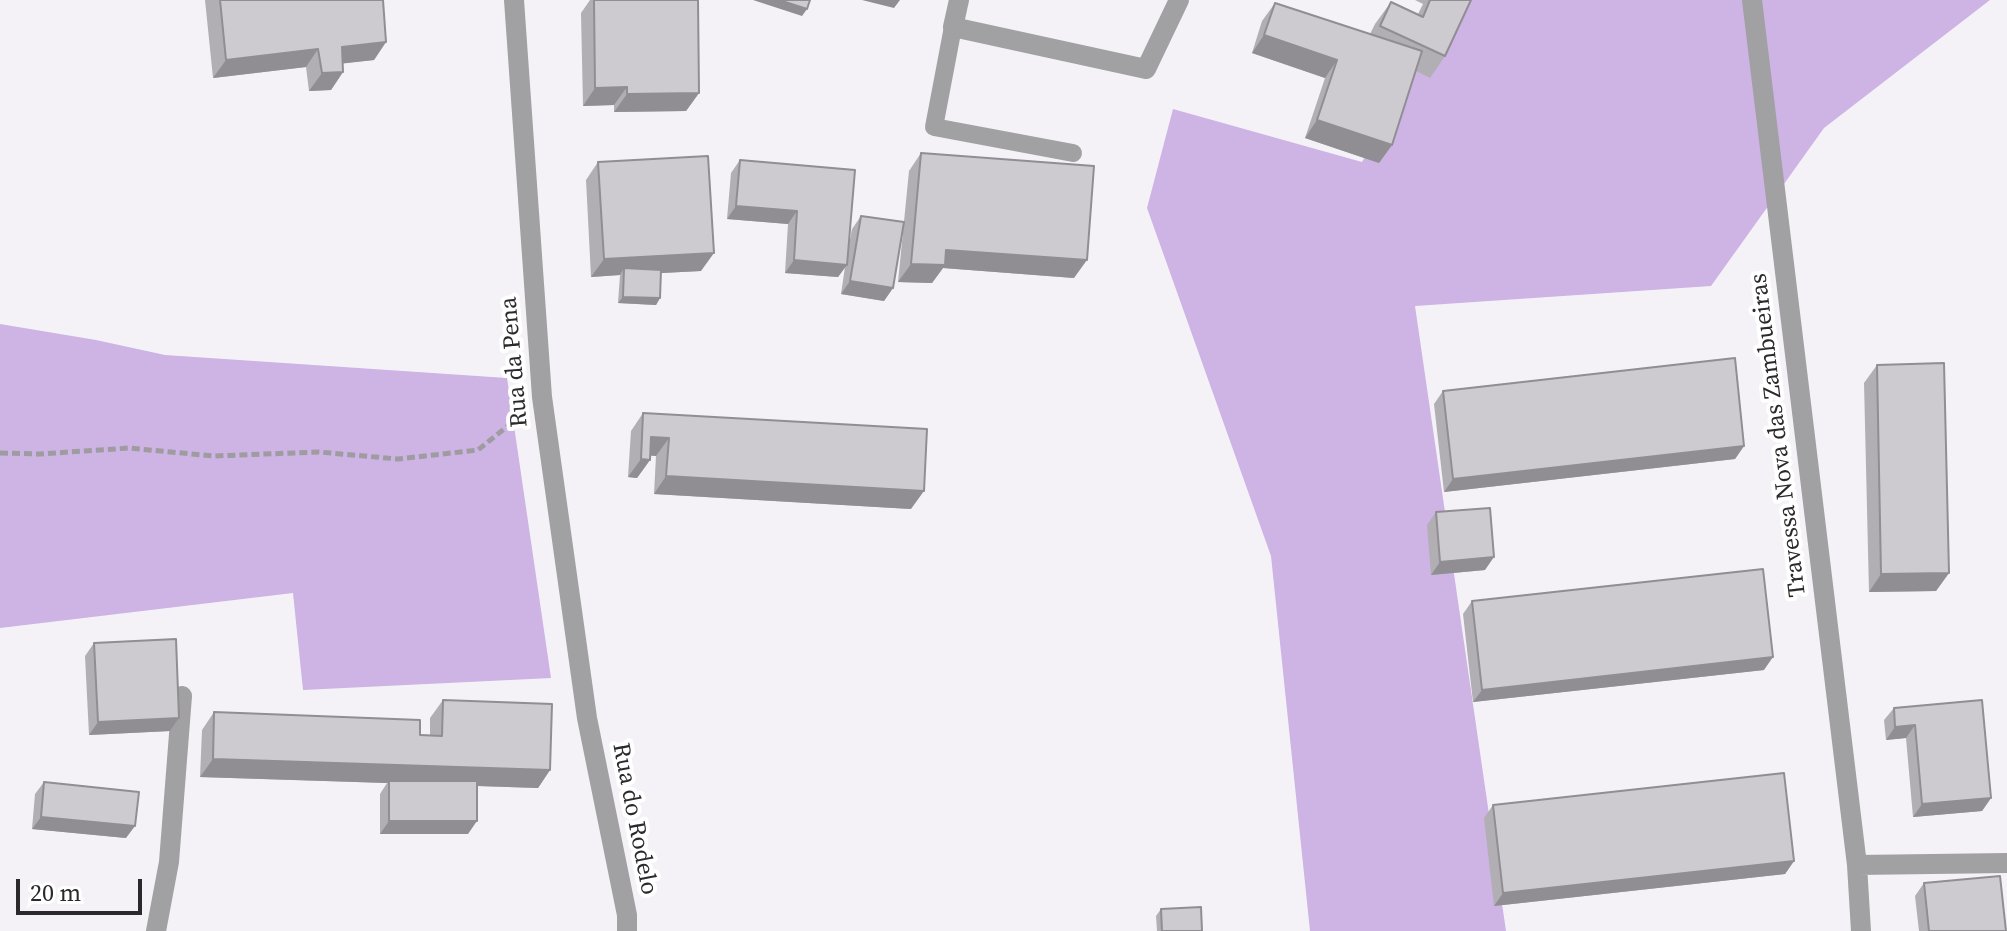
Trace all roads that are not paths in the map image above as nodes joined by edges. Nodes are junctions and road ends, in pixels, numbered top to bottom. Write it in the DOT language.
graph roads {
  1 [pos="514,0"];
  2 [pos="959,0"];
  3 [pos="1179,0"];
  4 [pos="1752,0"];
  5 [pos="953,27"];
  6 [pos="1073,153"];
  7 [pos="182,696"];
  8 [pos="587,718"];
  9 [pos="2007,863"];
  10 [pos="1857,865"];
  11 [pos="156,931"];
  12 [pos="627,931"];
  13 [pos="1861,931"];
  1 -- 8 [label="street, Rua da Pena"];
  2 -- 5 [label="street"];
  3 -- 5 [label="street"];
  4 -- 10 [label="street, Travessa Nova das Zambueiras"];
  5 -- 6 [label="lane"];
  7 -- 11 [label="street"];
  8 -- 12 [label="street, Rua do Rodelo"];
  9 -- 10 [label="street"];
  10 -- 13 [label="street, Travessa Nova das Zambueiras"];
}
